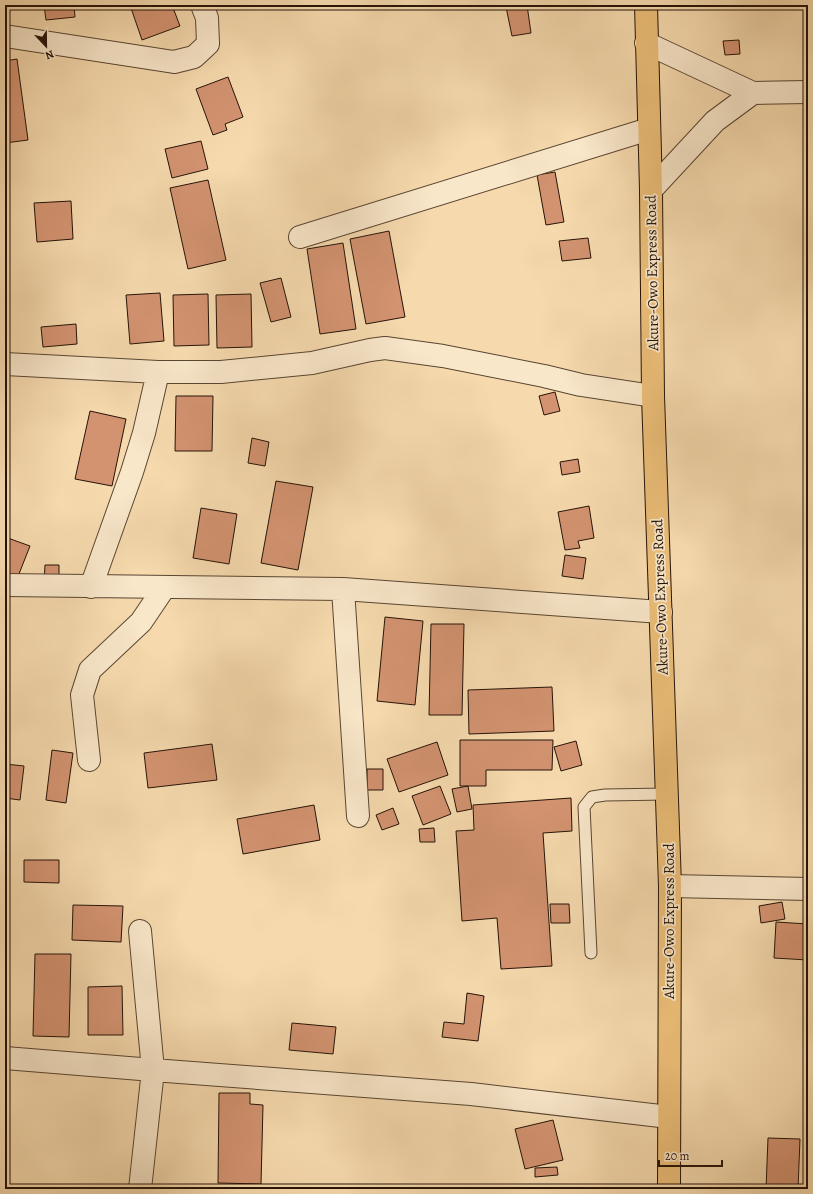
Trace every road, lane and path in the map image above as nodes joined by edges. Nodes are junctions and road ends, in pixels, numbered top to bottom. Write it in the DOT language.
graph roads {
  1 [pos="202,5"];
  2 [pos="646,5"];
  3 [pos="5,36"];
  4 [pos="646,44"];
  5 [pos="808,92"];
  6 [pos="753,93"];
  7 [pos="649,128"];
  8 [pos="650,190"];
  9 [pos="300,237"];
  10 [pos="5,364"];
  11 [pos="158,372"];
  12 [pos="653,396"];
  13 [pos="5,585"];
  14 [pos="91,587"];
  15 [pos="164,588"];
  16 [pos="343,589"];
  17 [pos="661,612"];
  18 [pos="89,760"];
  19 [pos="667,794"];
  20 [pos="358,816"];
  21 [pos="670,886"];
  22 [pos="808,889"];
  23 [pos="140,931"];
  24 [pos="592,953"];
  25 [pos="5,1058"];
  26 [pos="153,1070"];
  27 [pos="669,1117"];
  28 [pos="140,1189"];
  29 [pos="669,1189"];
  1 -- 3 [label="street"];
  2 -- 4 [label="highway, Akure-Owo Express Road"];
  4 -- 6 [label="street"];
  4 -- 7 [label="highway, Akure-Owo Express Road"];
  5 -- 6 [label="street"];
  6 -- 8 [label="street"];
  7 -- 8 [label="highway, Akure-Owo Express Road"];
  7 -- 9 [label="street"];
  8 -- 12 [label="highway, Akure-Owo Express Road"];
  10 -- 11 [label="street"];
  11 -- 12 [label="street"];
  11 -- 14 [label="street"];
  12 -- 17 [label="highway, Akure-Owo Express Road"];
  13 -- 14 [label="street"];
  14 -- 15 [label="street"];
  15 -- 16 [label="street"];
  15 -- 18 [label="street"];
  16 -- 17 [label="street"];
  16 -- 20 [label="street"];
  17 -- 19 [label="highway, Akure-Owo Express Road"];
  19 -- 21 [label="highway, Akure-Owo Express Road"];
  19 -- 24 [label="lane"];
  21 -- 22 [label="street"];
  21 -- 27 [label="highway, Akure-Owo Express Road"];
  23 -- 26 [label="street"];
  25 -- 26 [label="street"];
  26 -- 27 [label="street"];
  26 -- 28 [label="street"];
  27 -- 29 [label="highway, Akure-Owo Express Road"];
}
